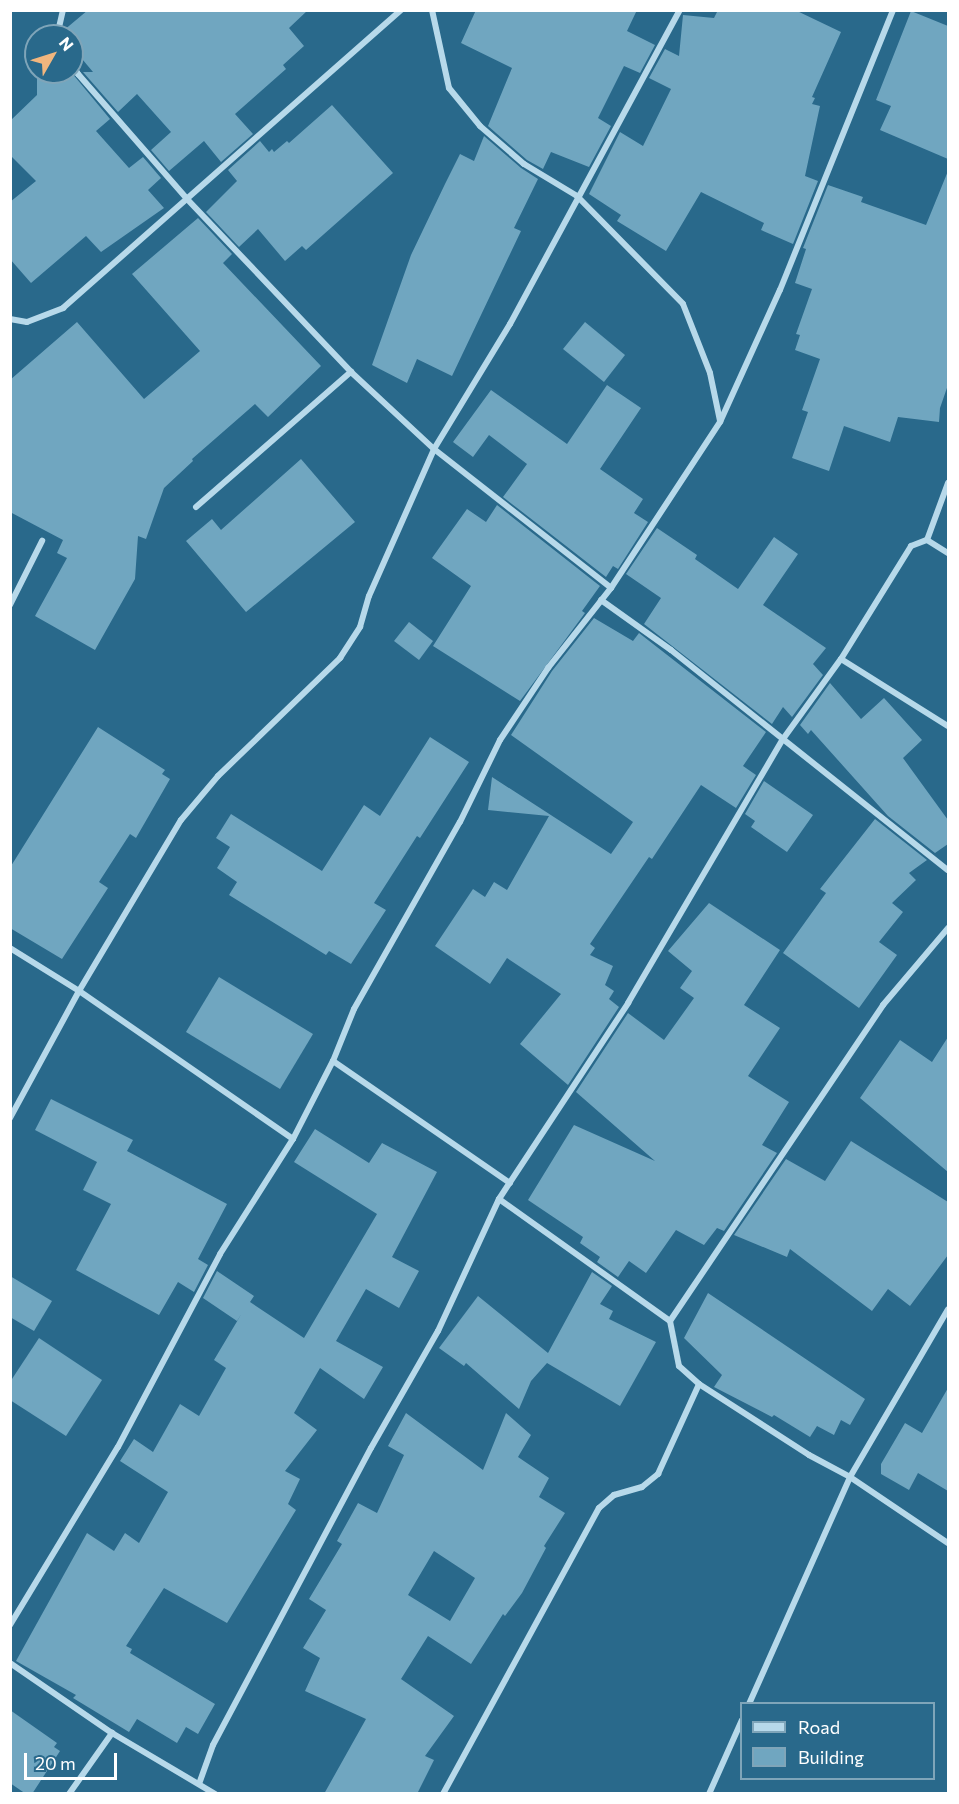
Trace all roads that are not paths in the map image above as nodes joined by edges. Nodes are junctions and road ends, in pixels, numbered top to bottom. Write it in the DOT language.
graph roads {
  1 [pos="400,10"];
  2 [pos="432,10"];
  3 [pos="680,10"];
  4 [pos="893,10"];
  5 [pos="84,81"];
  6 [pos="577,196"];
  7 [pos="187,199"];
  8 [pos="10,320"];
  9 [pos="351,372"];
  10 [pos="720,422"];
  11 [pos="434,449"];
  12 [pos="948,483"];
  13 [pos="196,507"];
  14 [pos="927,540"];
  15 [pos="42,541"];
  16 [pos="948,553"];
  17 [pos="611,588"];
  18 [pos="601,600"];
  19 [pos="10,605"];
  20 [pos="841,659"];
  21 [pos="948,726"];
  22 [pos="783,739"];
  23 [pos="948,870"];
  24 [pos="948,928"];
  25 [pos="10,948"];
  26 [pos="79,991"];
  27 [pos="333,1061"];
  28 [pos="10,1118"];
  29 [pos="293,1140"];
  30 [pos="510,1183"];
  31 [pos="499,1199"];
  32 [pos="948,1309"];
  33 [pos="670,1321"];
  34 [pos="699,1384"];
  35 [pos="850,1477"];
  36 [pos="948,1543"];
  37 [pos="10,1625"];
  38 [pos="10,1664"];
  39 [pos="750,1702"];
  40 [pos="740,1722"];
  41 [pos="112,1733"];
  42 [pos="200,1784"];
  43 [pos="69,1794"];
  44 [pos="215,1794"];
  45 [pos="443,1794"];
  46 [pos="709,1794"];
  1 -- 7 [label="street"];
  2 -- 6 [label="street"];
  3 -- 6 [label="street"];
  4 -- 10 [label="street"];
  5 -- 7 [label="street"];
  6 -- 10 [label="street"];
  6 -- 11 [label="street"];
  7 -- 8 [label="street"];
  7 -- 9 [label="street"];
  9 -- 11 [label="street"];
  9 -- 13 [label="street"];
  10 -- 17 [label="street"];
  11 -- 17 [label="street"];
  11 -- 26 [label="street"];
  12 -- 14 [label="street"];
  14 -- 16 [label="street"];
  14 -- 20 [label="street"];
  15 -- 19 [label="street"];
  17 -- 18 [label="street"];
  18 -- 22 [label="street"];
  18 -- 27 [label="street"];
  20 -- 21 [label="street"];
  20 -- 22 [label="street"];
  22 -- 23 [label="street"];
  22 -- 30 [label="street"];
  24 -- 33 [label="street"];
  25 -- 26 [label="street"];
  26 -- 28 [label="street"];
  26 -- 29 [label="street"];
  27 -- 29 [label="street"];
  27 -- 30 [label="street"];
  29 -- 37 [label="street"];
  30 -- 31 [label="street"];
  31 -- 33 [label="street"];
  31 -- 42 [label="street"];
  32 -- 35 [label="street"];
  33 -- 34 [label="street"];
  34 -- 35 [label="street"];
  34 -- 45 [label="street"];
  35 -- 36 [label="street"];
  35 -- 39 [label="street"];
  38 -- 41 [label="street"];
  40 -- 46 [label="street"];
  41 -- 42 [label="street"];
  41 -- 43 [label="street"];
  42 -- 44 [label="street"];
}
